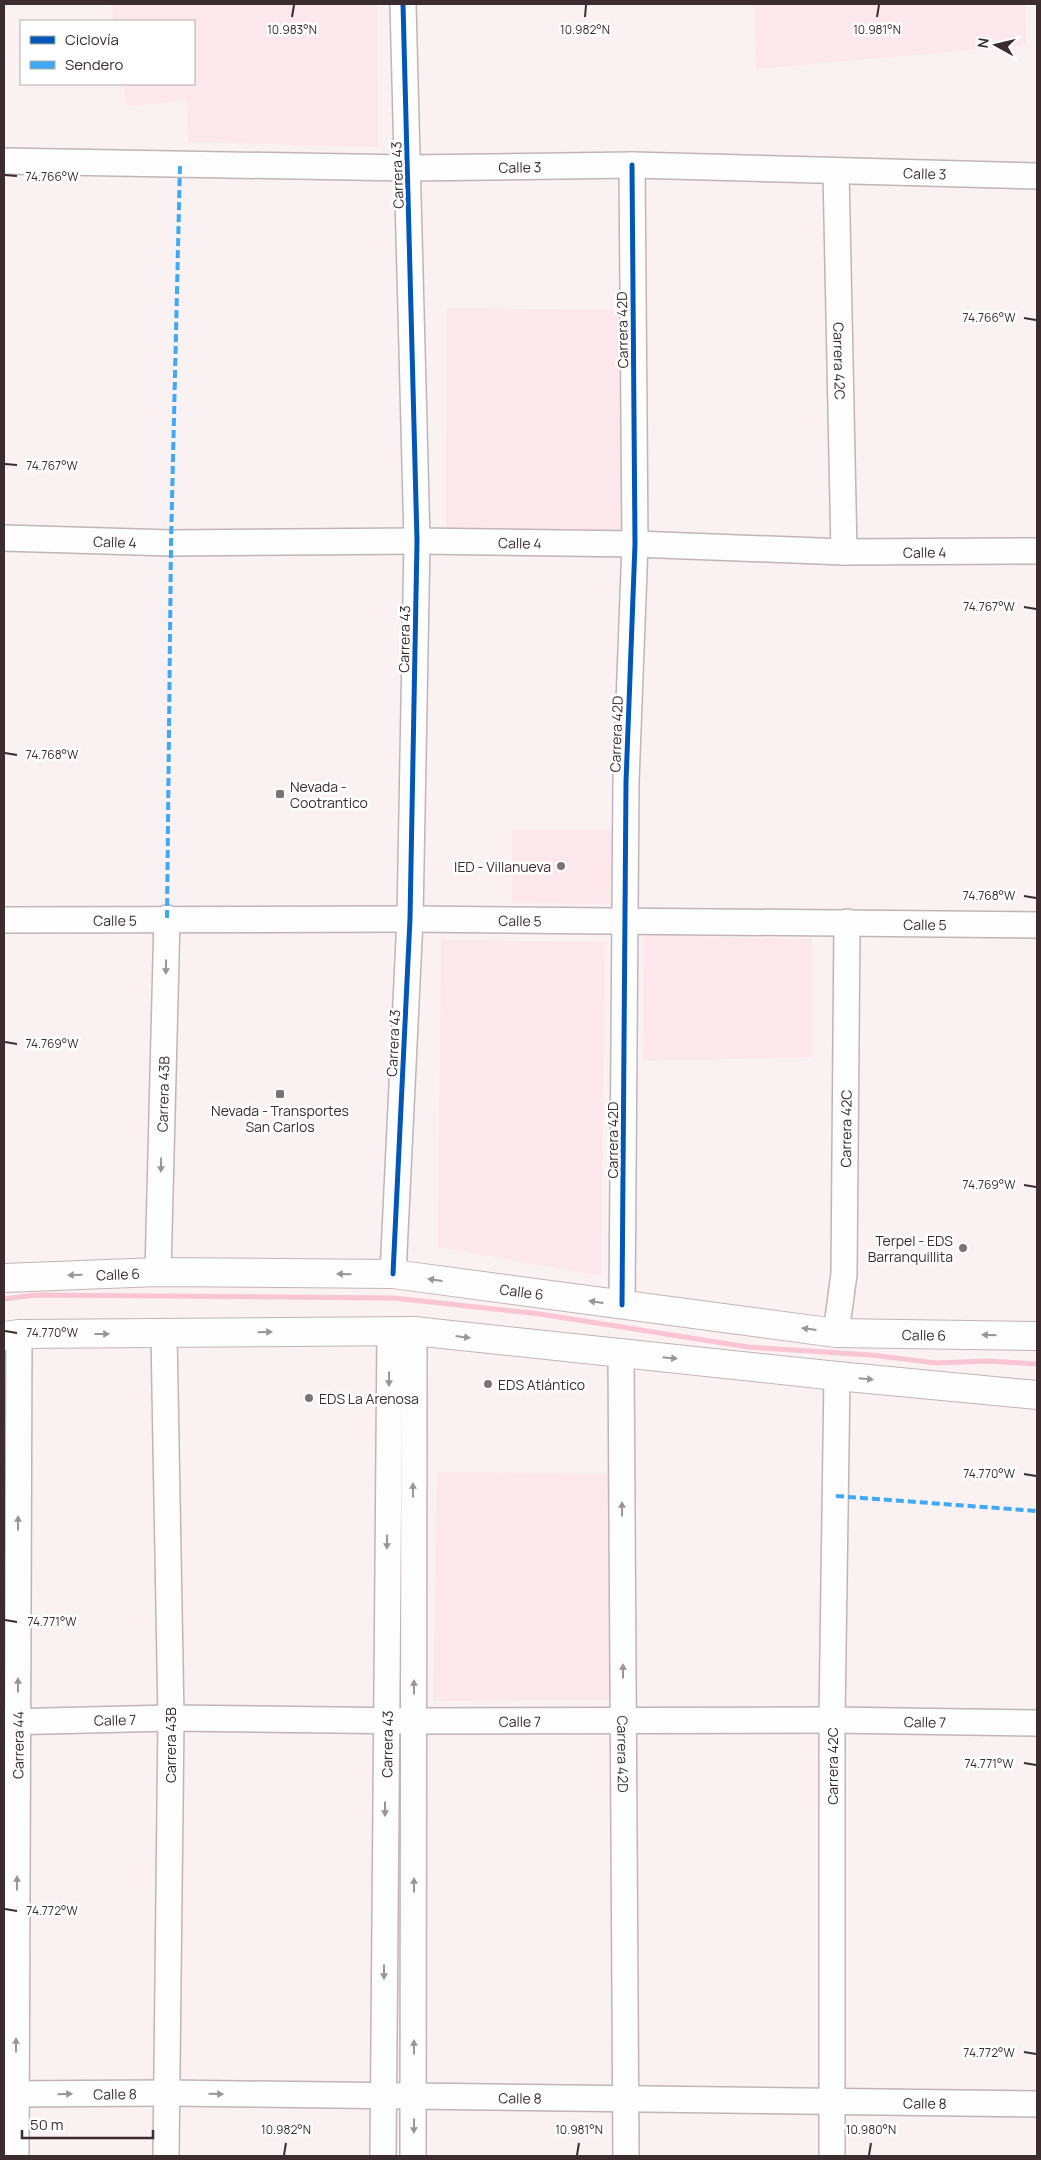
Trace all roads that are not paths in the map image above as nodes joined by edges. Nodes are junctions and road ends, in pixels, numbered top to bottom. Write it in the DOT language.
graph roads {
  1 [pos="403,4"];
  2 [pos="4,161"];
  3 [pos="632,165"];
  4 [pos="407,168"];
  5 [pos="836,171"];
  6 [pos="1037,176"];
  7 [pos="4,538"];
  8 [pos="417,541"];
  9 [pos="636,544"];
  10 [pos="1037,551"];
  11 [pos="844,552"];
  12 [pos="167,918"];
  13 [pos="410,919"];
  14 [pos="4,920"];
  15 [pos="625,922"];
  16 [pos="848,922"];
  17 [pos="1037,925"];
  18 [pos="158,1272"];
  19 [pos="393,1274"];
  20 [pos="4,1278"];
  21 [pos="622,1305"];
  22 [pos="402,1331"];
  23 [pos="836,1333"];
  24 [pos="164,1334"];
  25 [pos="11,1335"];
  26 [pos="1037,1336"];
  27 [pos="621,1352"];
  28 [pos="837,1376"];
  29 [pos="1037,1395"];
  30 [pos="171,1718"];
  31 [pos="386,1720"];
  32 [pos="624,1720"];
  33 [pos="832,1720"];
  34 [pos="11,1722"];
  35 [pos="414,1722"];
  36 [pos="1037,1723"];
  37 [pos="167,2093"];
  38 [pos="10,2094"];
  39 [pos="383,2096"];
  40 [pos="414,2096"];
  41 [pos="627,2098"];
  42 [pos="832,2102"];
  43 [pos="1037,2104"];
  44 [pos="16,2156"];
  45 [pos="166,2156"];
  46 [pos="383,2156"];
  47 [pos="413,2156"];
  48 [pos="626,2156"];
  49 [pos="832,2156"];
  1 -- 4 [label="street, Carrera 43"];
  2 -- 4 [label="street, Calle 3"];
  3 -- 4 [label="street, Calle 3"];
  3 -- 5 [label="street, Calle 3"];
  3 -- 9 [label="street, Carrera 42D"];
  4 -- 8 [label="street, Carrera 43"];
  5 -- 6 [label="street, Calle 3"];
  5 -- 11 [label="street, Carrera 42C"];
  7 -- 8 [label="street, Calle 4"];
  8 -- 9 [label="street, Calle 4"];
  8 -- 13 [label="street, Carrera 43"];
  9 -- 11 [label="street, Calle 4"];
  9 -- 15 [label="street, Carrera 42D"];
  10 -- 11 [label="street, Calle 4"];
  12 -- 13 [label="street, Calle 5"];
  12 -- 14 [label="street, Calle 5"];
  12 -- 18 [label="street, Carrera 43B, one-way"];
  13 -- 15 [label="street, Calle 5"];
  13 -- 19 [label="street, Carrera 43"];
  15 -- 16 [label="street, Calle 5"];
  15 -- 21 [label="street, Carrera 42D"];
  16 -- 17 [label="street, Calle 5"];
  16 -- 23 [label="street, Carrera 42C"];
  19 -- 18 [label="main road, Calle 6, one-way"];
  18 -- 20 [label="main road, Calle 6, one-way"];
  21 -- 19 [label="main road, Calle 6, one-way"];
  23 -- 21 [label="main road, Calle 6, one-way"];
  24 -- 22 [label="main road, one-way"];
  22 -- 27 [label="main road, one-way"];
  22 -- 31 [label="street, Carrera 43, one-way"];
  35 -- 22 [label="street, Carrera 43, one-way"];
  26 -- 23 [label="main road, Calle 6, one-way"];
  25 -- 24 [label="main road, one-way"];
  24 -- 30 [label="street, Carrera 43B"];
  34 -- 25 [label="street, Carrera 44, one-way"];
  27 -- 28 [label="main road, one-way"];
  32 -- 27 [label="street, Carrera 42D, one-way"];
  28 -- 29 [label="main road, one-way"];
  28 -- 33 [label="street, Carrera 42C"];
  30 -- 31 [label="street, Calle 7"];
  30 -- 34 [label="street, Calle 7"];
  30 -- 37 [label="street, Carrera 43B"];
  31 -- 35 [label="street, Calle 7"];
  31 -- 39 [label="street, Carrera 43, one-way"];
  32 -- 33 [label="street, Calle 7"];
  32 -- 35 [label="street, Calle 7"];
  32 -- 41 [label="street, Carrera 42D"];
  33 -- 36 [label="street, Calle 7"];
  33 -- 42 [label="street, Carrera 42C"];
  38 -- 34 [label="street, Carrera 44, one-way"];
  40 -- 35 [label="street, Carrera 43, one-way"];
  38 -- 37 [label="street, Calle 8, one-way"];
  37 -- 39 [label="street, Calle 8, one-way"];
  37 -- 45 [label="street, Carrera 43B"];
  38 -- 44 [label="street, Carrera 44"];
  39 -- 40 [label="street, Calle 8"];
  39 -- 46 [label="street, Carrera 43"];
  40 -- 41 [label="street, Calle 8"];
  40 -- 47 [label="street, Carrera 43, one-way"];
  41 -- 42 [label="street, Calle 8"];
  41 -- 48 [label="street, Carrera 42D"];
  42 -- 43 [label="street, Calle 8"];
  42 -- 49 [label="street, Carrera 42C"];
}
